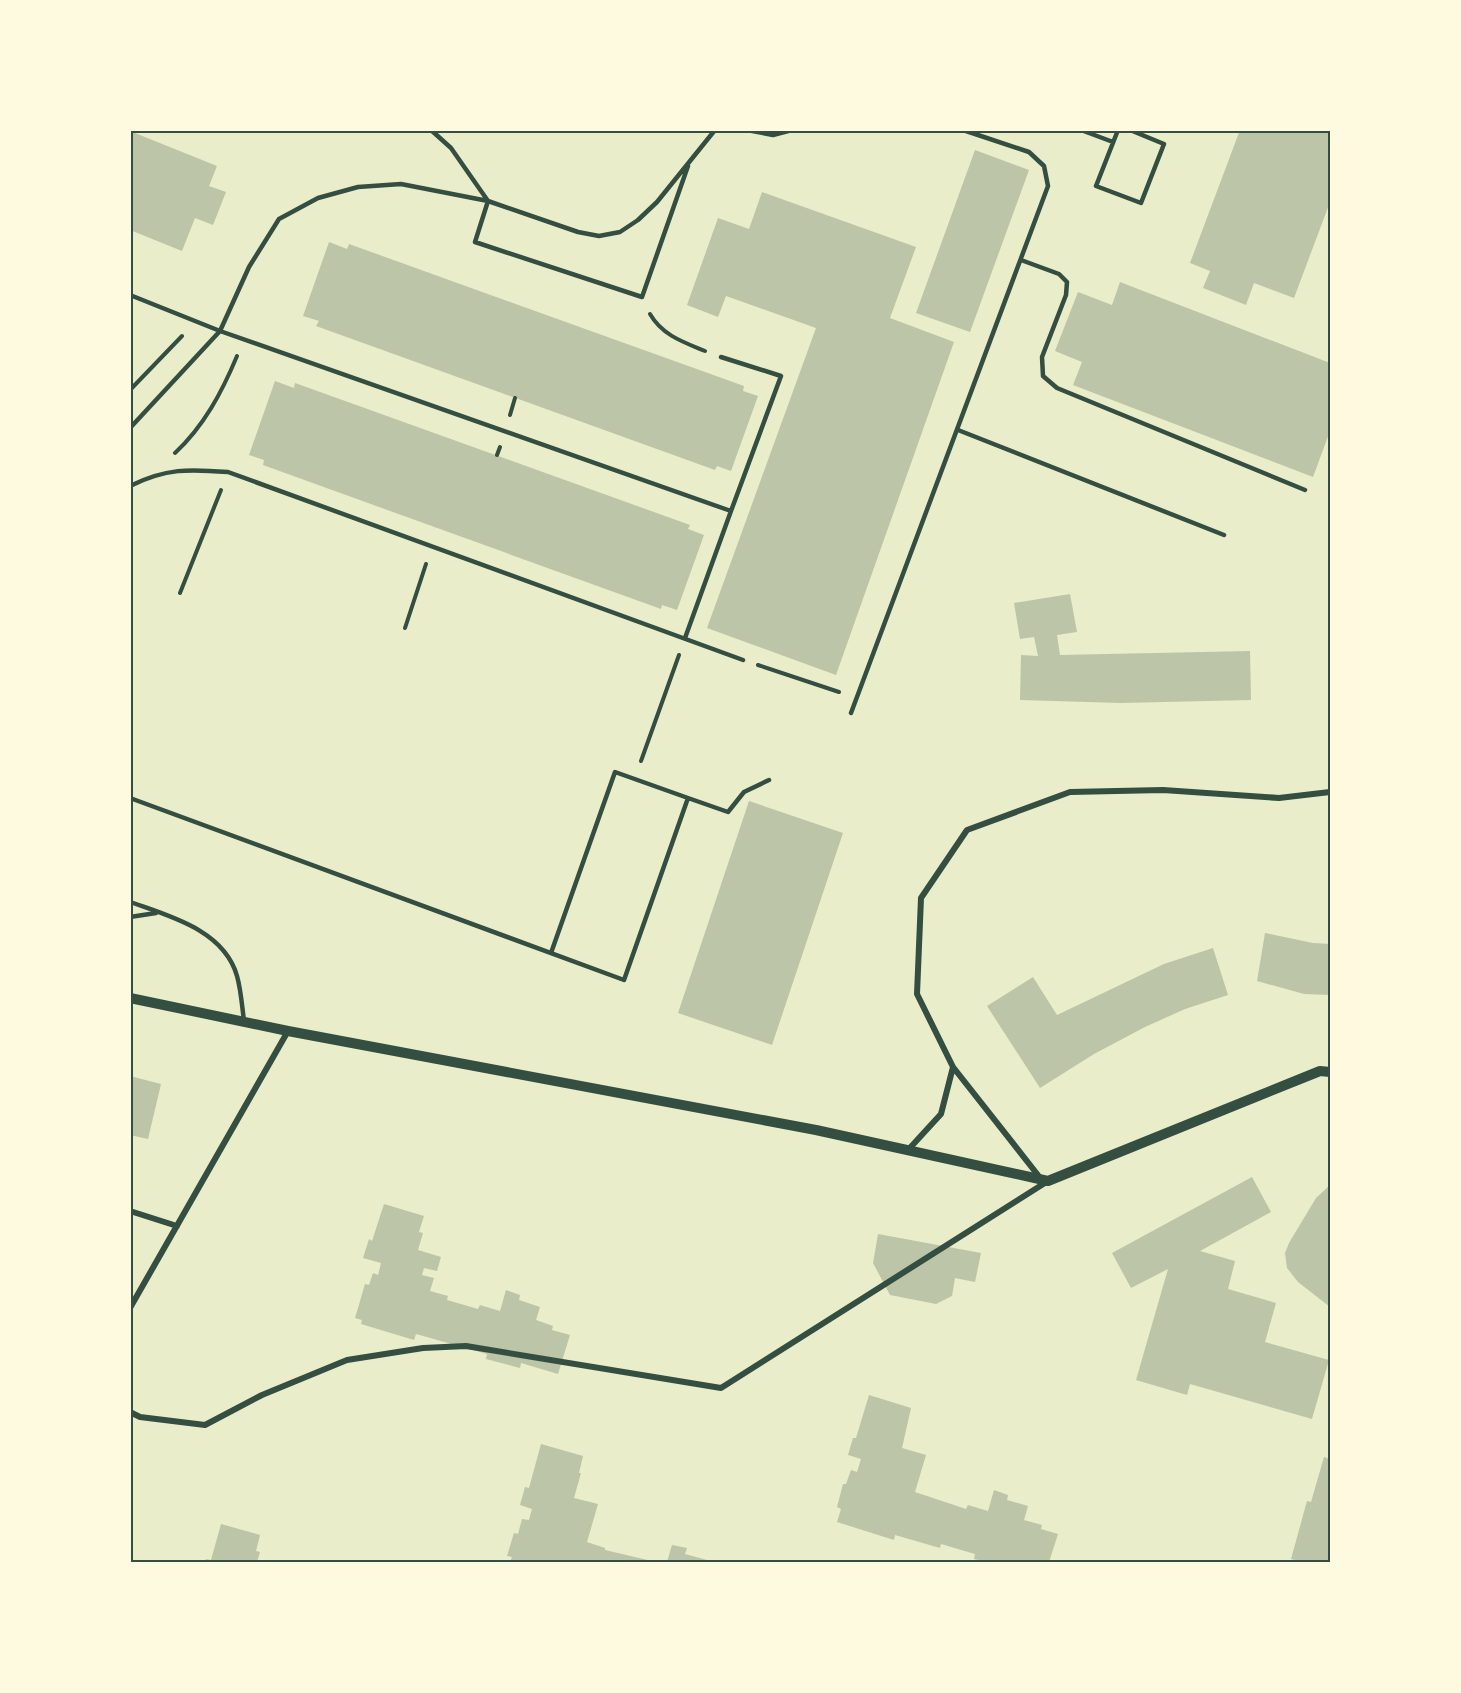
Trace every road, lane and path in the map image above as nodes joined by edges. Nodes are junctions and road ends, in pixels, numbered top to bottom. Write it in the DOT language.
graph roads {
  1 [pos="431,130"];
  2 [pos="715,130"];
  3 [pos="747,130"];
  4 [pos="792,130"];
  5 [pos="963,130"];
  6 [pos="1081,130"];
  7 [pos="1118,130"];
  8 [pos="1130,130"];
  9 [pos="1113,142"];
  10 [pos="690,162"];
  11 [pos="488,201"];
  12 [pos="1021,260"];
  13 [pos="130,295"];
  14 [pos="642,297"];
  15 [pos="196,321"];
  16 [pos="220,331"];
  17 [pos="245,339"];
  18 [pos="721,357"];
  19 [pos="130,390"];
  20 [pos="130,428"];
  21 [pos="958,430"];
  22 [pos="228,472"];
  23 [pos="151,476"];
  24 [pos="130,486"];
  25 [pos="1305,490"];
  26 [pos="731,511"];
  27 [pos="1224,535"];
  28 [pos="432,546"];
  29 [pos="180,594"];
  30 [pos="405,628"];
  31 [pos="685,638"];
  32 [pos="743,660"];
  33 [pos="856,697"];
  34 [pos="851,713"];
  35 [pos="635,779"];
  36 [pos="769,780"];
  37 [pos="1330,792"];
  38 [pos="130,798"];
  39 [pos="688,798"];
  40 [pos="130,902"];
  41 [pos="159,912"];
  42 [pos="130,917"];
  43 [pos="550,953"];
  44 [pos="130,998"];
  45 [pos="244,1022"];
  46 [pos="288,1031"];
  47 [pos="953,1067"];
  48 [pos="1330,1072"];
  49 [pos="908,1150"];
  50 [pos="1045,1181"];
  51 [pos="130,1211"];
  52 [pos="177,1226"];
  53 [pos="130,1308"];
  54 [pos="130,1412"];
  1 -- 11 [label="lane"];
  2 -- 10 [label="lane"];
  3 -- 4 [label="lane"];
  5 -- 12 [label="lane"];
  6 -- 9 [label="lane"];
  7 -- 9 [label="lane"];
  8 -- 9 [label="lane"];
  10 -- 11 [label="lane"];
  10 -- 14 [label="lane"];
  11 -- 14 [label="lane"];
  11 -- 16 [label="lane"];
  12 -- 21 [label="lane"];
  12 -- 25 [label="lane"];
  13 -- 15 [label="lane"];
  14 -- 18 [label="path"];
  15 -- 16 [label="lane"];
  15 -- 19 [label="path"];
  16 -- 17 [label="lane"];
  16 -- 20 [label="lane"];
  17 -- 23 [label="path"];
  17 -- 26 [label="lane"];
  18 -- 26 [label="lane"];
  21 -- 27 [label="lane"];
  21 -- 33 [label="lane"];
  22 -- 23 [label="lane"];
  22 -- 28 [label="lane"];
  22 -- 29 [label="path"];
  23 -- 24 [label="lane"];
  26 -- 31 [label="lane"];
  28 -- 30 [label="path"];
  28 -- 31 [label="lane"];
  31 -- 32 [label="lane"];
  31 -- 35 [label="path"];
  32 -- 33 [label="path"];
  33 -- 34 [label="lane"];
  35 -- 39 [label="lane"];
  35 -- 43 [label="lane"];
  36 -- 39 [label="lane"];
  37 -- 47 [label="street"];
  38 -- 43 [label="lane"];
  39 -- 43 [label="lane"];
  40 -- 41 [label="lane"];
  41 -- 42 [label="lane"];
  41 -- 45 [label="lane"];
  44 -- 45 [label="street"];
  45 -- 46 [label="street"];
  46 -- 49 [label="street"];
  46 -- 52 [label="street"];
  47 -- 49 [label="street"];
  47 -- 50 [label="street"];
  48 -- 50 [label="street"];
  49 -- 50 [label="street"];
  50 -- 54 [label="street"];
  51 -- 52 [label="street"];
  52 -- 53 [label="street"];
}
